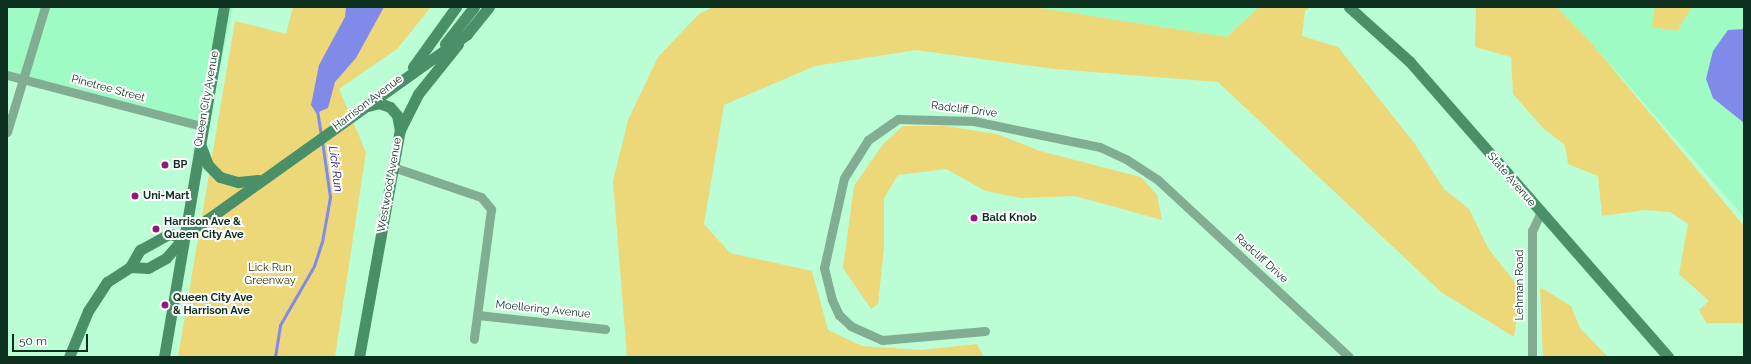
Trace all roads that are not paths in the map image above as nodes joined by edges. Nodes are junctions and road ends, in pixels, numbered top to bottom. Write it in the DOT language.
graph roads {
  1 [pos="45,7"];
  2 [pos="224,7"];
  3 [pos="456,7"];
  4 [pos="474,7"];
  5 [pos="489,7"];
  6 [pos="1349,7"];
  7 [pos="466,34"];
  8 [pos="437,53"];
  9 [pos="409,73"];
  10 [pos="7,75"];
  11 [pos="23,79"];
  12 [pos="367,106"];
  13 [pos="202,126"];
  14 [pos="400,130"];
  15 [pos="7,132"];
  16 [pos="199,142"];
  17 [pos="393,167"];
  18 [pos="260,180"];
  19 [pos="1540,214"];
  20 [pos="184,237"];
  21 [pos="130,267"];
  22 [pos="478,315"];
  23 [pos="605,329"];
  24 [pos="985,331"];
  25 [pos="474,338"];
  26 [pos="69,357"];
  27 [pos="164,357"];
  28 [pos="359,357"];
  29 [pos="1349,357"];
  30 [pos="1532,357"];
  31 [pos="1668,357"];
  1 -- 11 [label="street"];
  2 -- 13 [label="main road, Queen City Avenue"];
  3 -- 9 [label="main road"];
  4 -- 8 [label="main road"];
  5 -- 7 [label="main road, Harrison Avenue"];
  6 -- 19 [label="main road, State Avenue"];
  7 -- 8 [label="main road, Harrison Avenue"];
  7 -- 14 [label="main road, Westwood Avenue"];
  8 -- 9 [label="main road, Harrison Avenue"];
  9 -- 12 [label="main road, Harrison Avenue"];
  10 -- 11 [label="street, Pinetree Street"];
  11 -- 13 [label="street, Pinetree Street"];
  11 -- 15 [label="street"];
  12 -- 14 [label="main road"];
  12 -- 18 [label="main road, Harrison Avenue"];
  13 -- 16 [label="main road, Queen City Avenue"];
  14 -- 17 [label="main road, Westwood Avenue"];
  16 -- 18 [label="main road"];
  16 -- 20 [label="main road, Queen City Avenue"];
  17 -- 22 [label="street, Moellering Avenue"];
  17 -- 28 [label="main road, Westwood Avenue"];
  18 -- 20 [label="main road, Harrison Avenue"];
  19 -- 30 [label="street, Lehman Road"];
  19 -- 31 [label="main road, State Avenue"];
  20 -- 21 [label="main road, Harrison Avenue"];
  20 -- 21 [label="main road"];
  20 -- 27 [label="main road, Queen City Avenue"];
  21 -- 26 [label="main road"];
  22 -- 23 [label="street, Moellering Avenue"];
  22 -- 25 [label="street, Moellering Avenue"];
  24 -- 29 [label="street, Radcliff Drive"];
}
